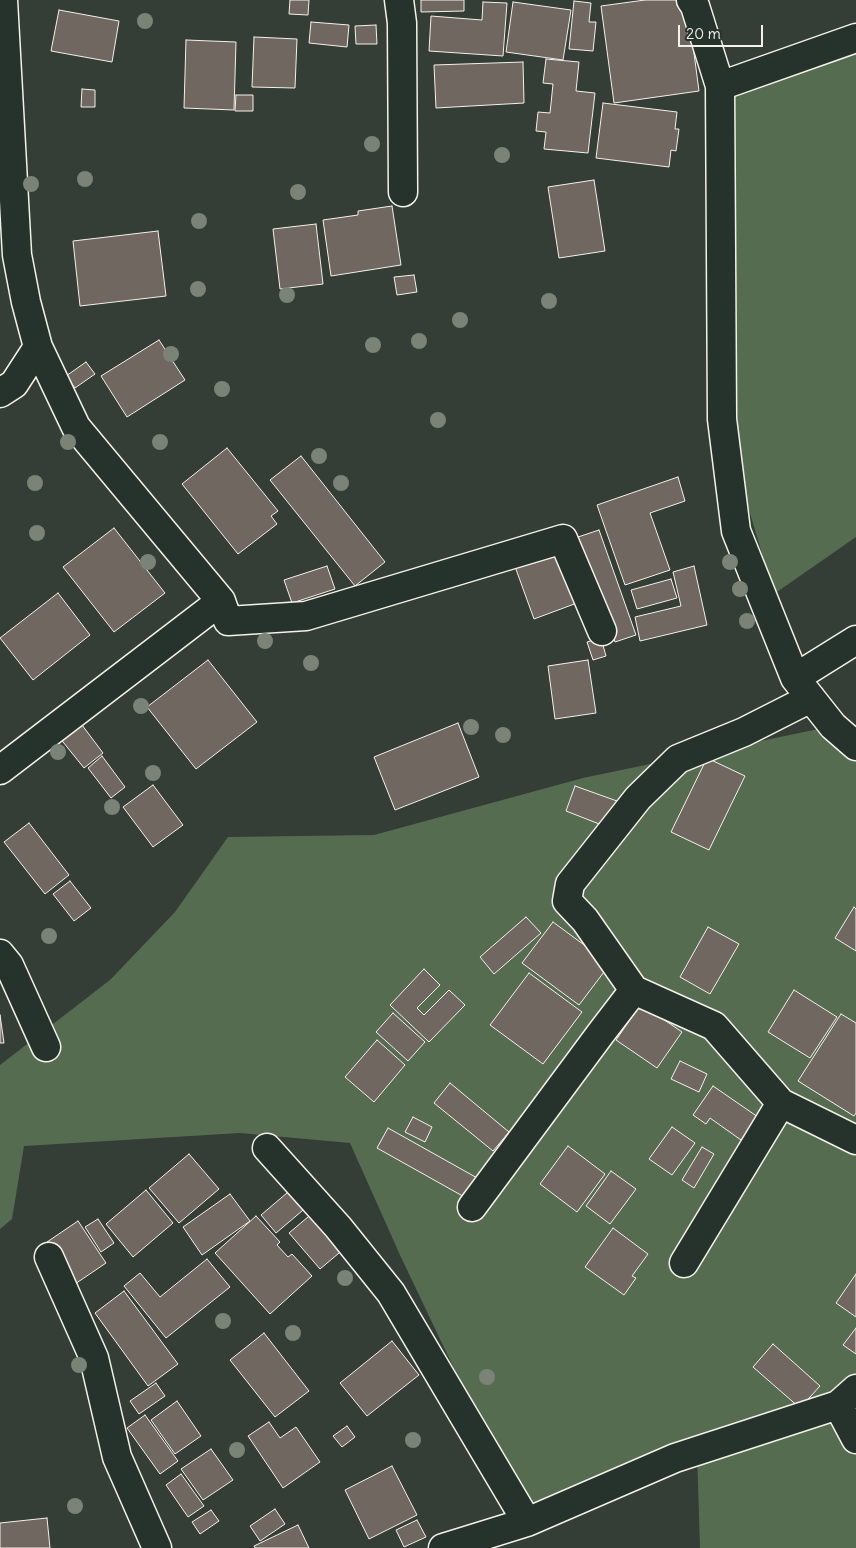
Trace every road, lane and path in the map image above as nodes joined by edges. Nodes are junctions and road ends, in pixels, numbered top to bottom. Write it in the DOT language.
graph roads {
  1 [pos="3,0"];
  2 [pos="399,0"];
  3 [pos="691,0"];
  4 [pos="856,38"];
  5 [pos="720,86"];
  6 [pos="403,192"];
  7 [pos="38,347"];
  8 [pos="0,393"];
  9 [pos="221,601"];
  10 [pos="602,631"];
  11 [pos="856,640"];
  12 [pos="803,688"];
  13 [pos="856,746"];
  14 [pos="0,770"];
  15 [pos="0,954"];
  16 [pos="634,990"];
  17 [pos="46,1046"];
  18 [pos="781,1103"];
  19 [pos="856,1140"];
  20 [pos="267,1148"];
  21 [pos="472,1207"];
  22 [pos="49,1257"];
  23 [pos="684,1263"];
  24 [pos="847,1397"];
  25 [pos="856,1439"];
  26 [pos="527,1522"];
  27 [pos="157,1548"];
  28 [pos="443,1548"];
  1 -- 7 [label="street"];
  2 -- 6 [label="street"];
  3 -- 5 [label="street"];
  4 -- 5 [label="street"];
  5 -- 12 [label="street"];
  7 -- 8 [label="street"];
  7 -- 9 [label="street"];
  9 -- 10 [label="street"];
  9 -- 14 [label="street"];
  11 -- 12 [label="street"];
  12 -- 13 [label="street"];
  12 -- 16 [label="street"];
  15 -- 17 [label="street"];
  16 -- 18 [label="street"];
  16 -- 21 [label="street"];
  18 -- 19 [label="street"];
  18 -- 23 [label="street"];
  20 -- 26 [label="street"];
  22 -- 27 [label="street"];
  24 -- 25 [label="street"];
  24 -- 26 [label="street"];
  26 -- 28 [label="street"];
}
